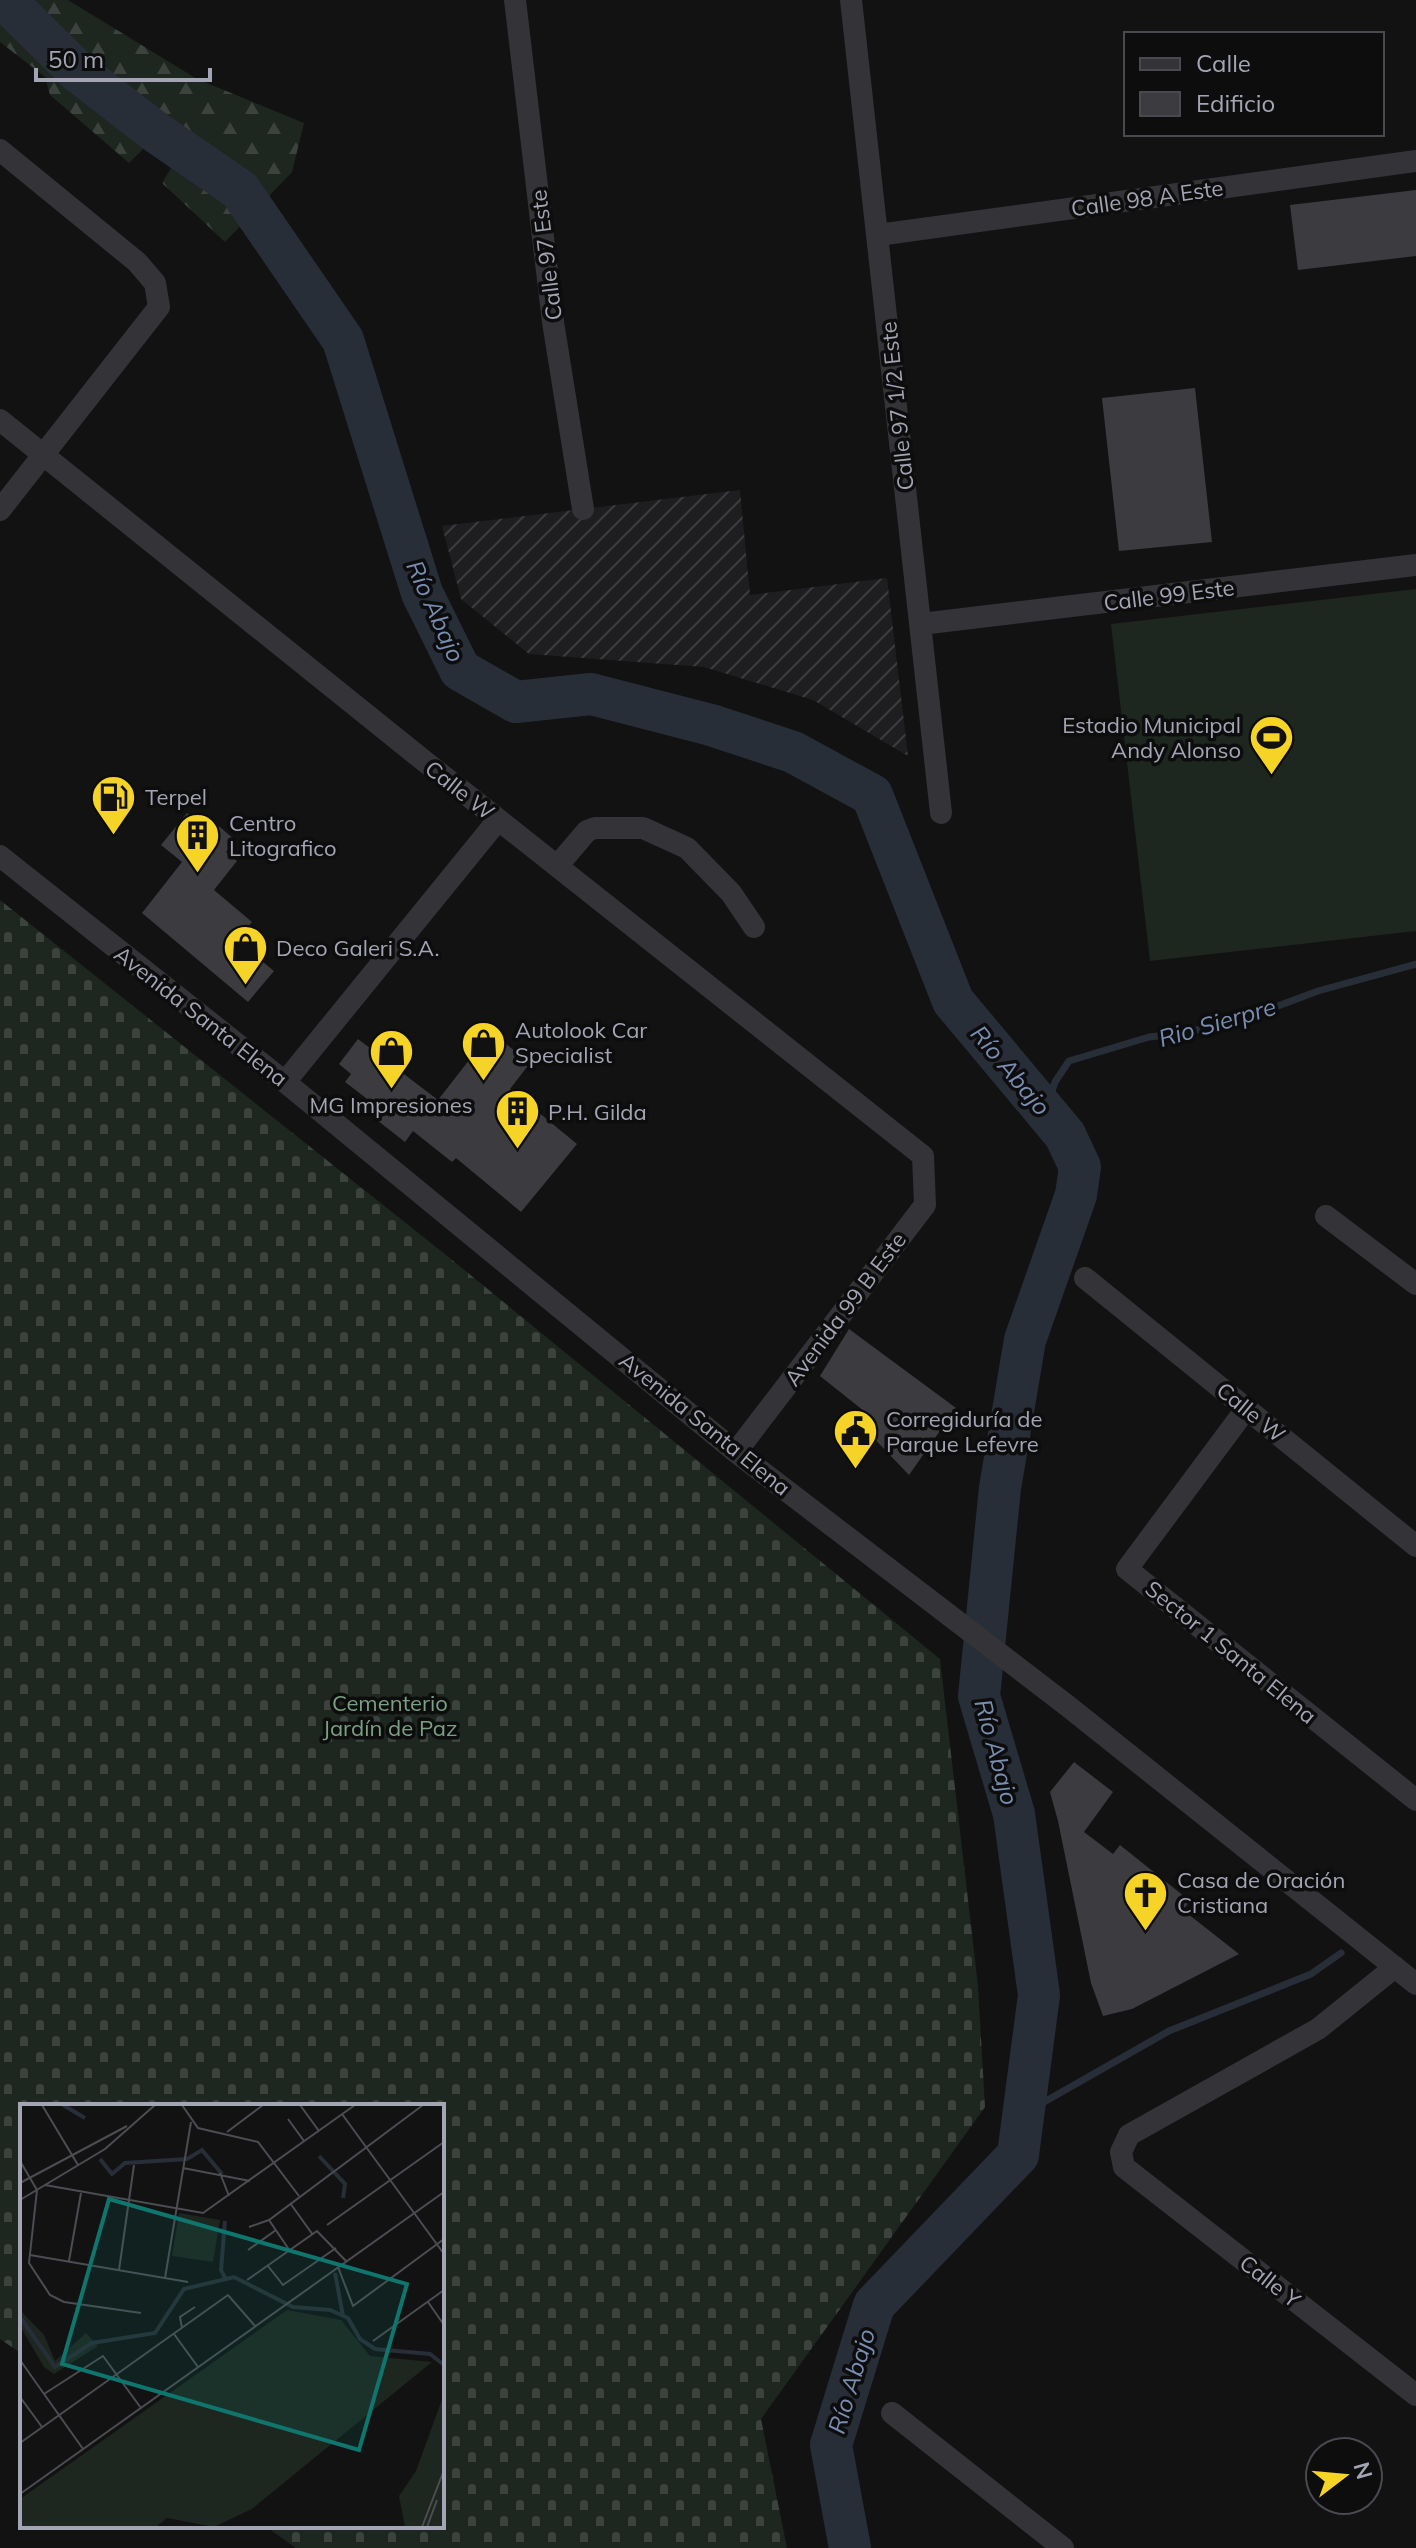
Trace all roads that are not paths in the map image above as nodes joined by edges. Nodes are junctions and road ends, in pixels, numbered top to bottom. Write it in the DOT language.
graph roads {
  1 [pos="515,0"];
  2 [pos="851,0"];
  3 [pos="0,150"];
  4 [pos="1416,161"];
  5 [pos="878,235"];
  6 [pos="0,420"];
  7 [pos="43,455"];
  8 [pos="583,509"];
  9 [pos="0,510"];
  10 [pos="1416,565"];
  11 [pos="921,624"];
  12 [pos="941,813"];
  13 [pos="498,820"];
  14 [pos="0,856"];
  15 [pos="558,865"];
  16 [pos="754,927"];
  17 [pos="285,1082"];
  18 [pos="923,1156"];
  19 [pos="1326,1216"];
  20 [pos="1085,1278"];
  21 [pos="1416,1284"];
  22 [pos="1246,1409"];
  23 [pos="736,1452"];
  24 [pos="1416,1546"];
  25 [pos="1416,1800"];
  26 [pos="1395,1967"];
  27 [pos="1416,1984"];
  28 [pos="1416,2395"];
  29 [pos="892,2413"];
  30 [pos="1063,2548"];
  1 -- 8 [label="street, Calle 97 Este"];
  2 -- 5 [label="street, Calle 97 1/2 Este"];
  3 -- 7 [label="street"];
  4 -- 5 [label="street, Calle 98 A Este"];
  5 -- 11 [label="street, Calle 97 1/2 Este"];
  6 -- 7 [label="street, Calle W"];
  7 -- 9 [label="street"];
  7 -- 13 [label="street, Calle W"];
  10 -- 11 [label="street, Calle 99 Este"];
  11 -- 12 [label="street, Calle 97 1/2 Este"];
  13 -- 15 [label="street, Calle W"];
  13 -- 17 [label="street"];
  14 -- 17 [label="street, Avenida Santa Elena"];
  15 -- 16 [label="street"];
  15 -- 18 [label="street, Calle W"];
  17 -- 23 [label="street, Avenida Santa Elena"];
  18 -- 23 [label="street, Avenida 99 B Este"];
  19 -- 21 [label="street"];
  20 -- 22 [label="street, Calle W"];
  22 -- 24 [label="street, Calle W"];
  22 -- 25 [label="street, Sector 1 Santa Elena"];
  23 -- 26 [label="street, Avenida Santa Elena"];
  26 -- 27 [label="street, Avenida Santa Elena"];
  26 -- 28 [label="street, Calle Y"];
  29 -- 30 [label="street"];
}
